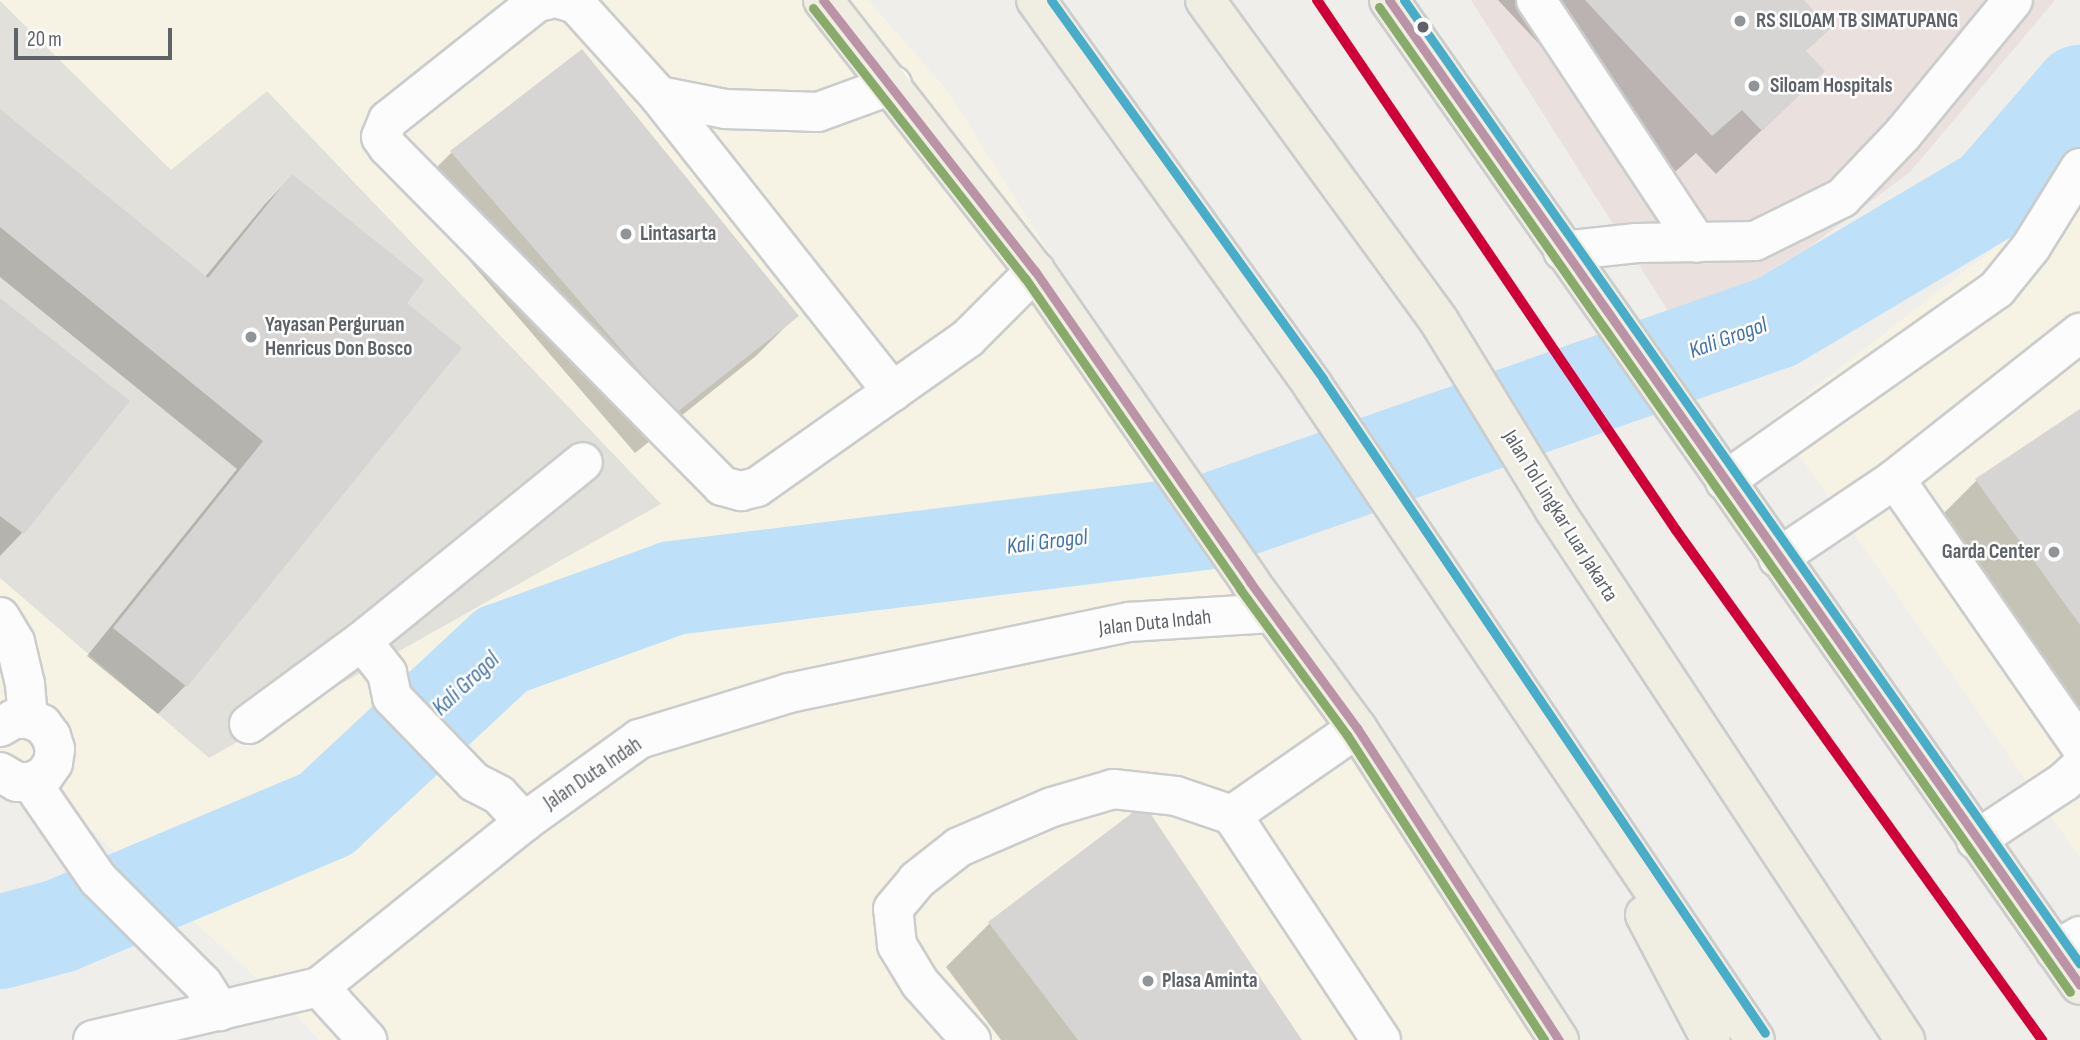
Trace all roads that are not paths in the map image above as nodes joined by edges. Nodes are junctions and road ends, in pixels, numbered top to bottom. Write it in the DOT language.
graph roads {
  1 [pos="824,0"];
  2 [pos="1037,0"];
  3 [pos="1205,0"];
  4 [pos="1389,0"];
  5 [pos="1536,0"];
  6 [pos="2013,0"];
  7 [pos="546,1"];
  8 [pos="892,85"];
  9 [pos="659,96"];
  10 [pos="2080,168"];
  11 [pos="1697,243"];
  12 [pos="1563,251"];
  13 [pos="1035,271"];
  14 [pos="2080,333"];
  15 [pos="893,392"];
  16 [pos="583,462"];
  17 [pos="1717,470"];
  18 [pos="1895,479"];
  19 [pos="1778,558"];
  20 [pos="1272,613"];
  21 [pos="0,617"];
  22 [pos="362,641"];
  23 [pos="14,723"];
  24 [pos="248,724"];
  25 [pos="1357,728"];
  26 [pos="2080,745"];
  27 [pos="1559,754"];
  28 [pos="2080,767"];
  29 [pos="12,782"];
  30 [pos="497,791"];
  31 [pos="1232,815"];
  32 [pos="1976,839"];
  33 [pos="2067,943"];
  34 [pos="2080,985"];
  35 [pos="319,987"];
  36 [pos="211,997"];
  37 [pos="1895,1025"];
  38 [pos="93,1040"];
  39 [pos="367,1040"];
  40 [pos="971,1040"];
  41 [pos="1381,1040"];
  42 [pos="1559,1040"];
  43 [pos="1711,1040"];
  44 [pos="1755,1040"];
  45 [pos="1921,1040"];
  1 -- 8 [label="highway"];
  2 -- 27 [label="highway"];
  3 -- 37 [label="highway, Jalan Tol Lingkar Luar Jakarta"];
  4 -- 12 [label="highway"];
  5 -- 11 [label="street"];
  6 -- 11 [label="street"];
  7 -- 9 [label="street"];
  7 -- 15 [label="street"];
  8 -- 9 [label="street"];
  8 -- 13 [label="highway"];
  9 -- 15 [label="street"];
  10 -- 17 [label="street"];
  11 -- 12 [label="street"];
  12 -- 17 [label="highway"];
  13 -- 15 [label="street"];
  13 -- 20 [label="highway"];
  14 -- 18 [label="street"];
  16 -- 22 [label="street"];
  17 -- 19 [label="highway"];
  18 -- 19 [label="street"];
  18 -- 26 [label="street"];
  19 -- 32 [label="highway"];
  20 -- 25 [label="highway"];
  20 -- 30 [label="street, Jalan Duta Indah"];
  21 -- 23 [label="street"];
  22 -- 24 [label="street"];
  22 -- 30 [label="street"];
  23 -- 29 [label="street"];
  25 -- 31 [label="street"];
  25 -- 42 [label="highway"];
  27 -- 43 [label="highway"];
  27 -- 44 [label="highway"];
  28 -- 32 [label="street"];
  29 -- 36 [label="street"];
  30 -- 35 [label="street, Jalan Duta Indah"];
  31 -- 40 [label="street"];
  31 -- 41 [label="street"];
  32 -- 33 [label="highway"];
  33 -- 34 [label="highway"];
  35 -- 36 [label="street, Jalan Duta Indah"];
  35 -- 39 [label="street"];
  36 -- 38 [label="street, Jalan Duta Indah"];
  37 -- 45 [label="highway, Jalan Tol Lingkar Luar Jakarta"];
}
